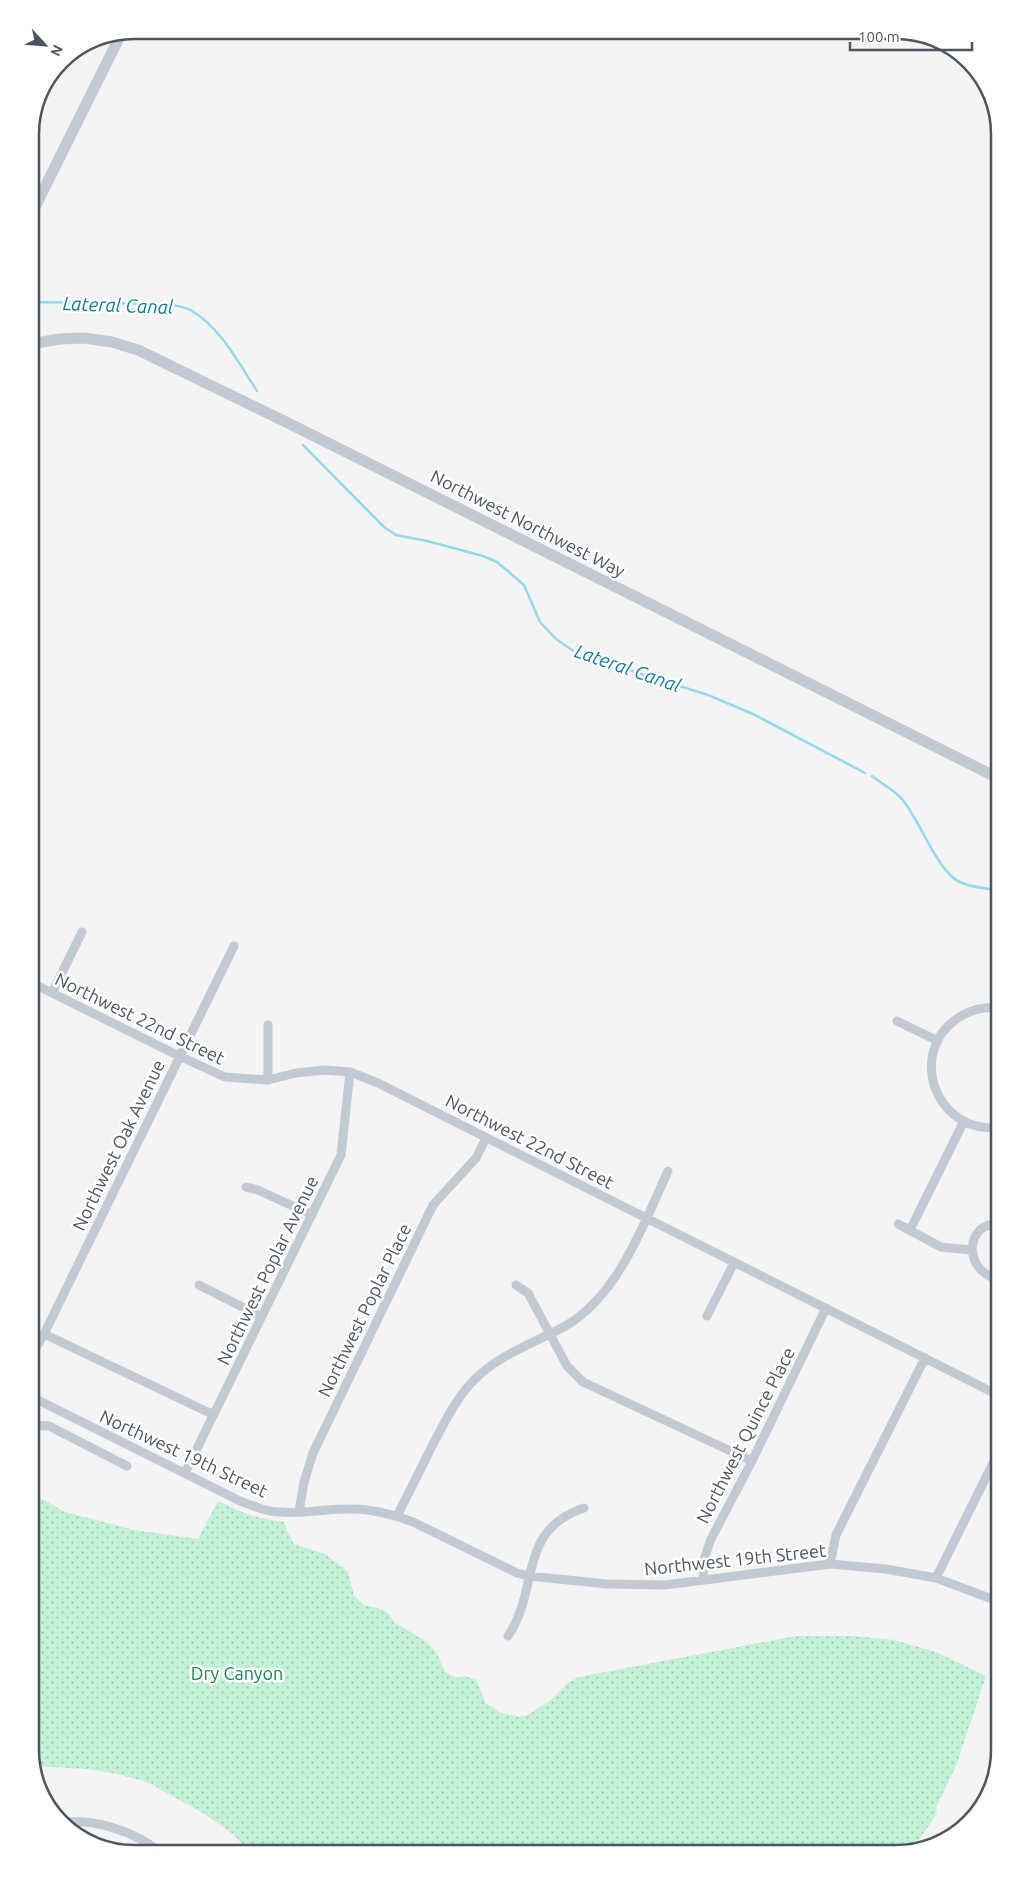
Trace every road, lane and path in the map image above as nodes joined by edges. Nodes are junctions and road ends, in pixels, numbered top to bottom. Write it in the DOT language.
graph roads {
  1 [pos="118,41"];
  2 [pos="39,199"];
  3 [pos="39,342"];
  4 [pos="991,774"];
  5 [pos="82,932"];
  6 [pos="234,946"];
  7 [pos="39,986"];
  8 [pos="52,993"];
  9 [pos="991,1007"];
  10 [pos="897,1021"];
  11 [pos="268,1025"];
  12 [pos="938,1041"];
  13 [pos="179,1056"];
  14 [pos="350,1072"];
  15 [pos="268,1080"];
  16 [pos="964,1121"];
  17 [pos="991,1127"];
  18 [pos="486,1138"];
  19 [pos="668,1171"];
  20 [pos="246,1187"];
  21 [pos="312,1215"];
  22 [pos="646,1218"];
  23 [pos="898,1224"];
  24 [pos="991,1224"];
  25 [pos="910,1230"];
  26 [pos="971,1250"];
  27 [pos="734,1263"];
  28 [pos="991,1277"];
  29 [pos="199,1285"];
  30 [pos="516,1285"];
  31 [pos="826,1308"];
  32 [pos="707,1316"];
  33 [pos="262,1317"];
  34 [pos="44,1334"];
  35 [pos="549,1334"];
  36 [pos="39,1343"];
  37 [pos="925,1358"];
  38 [pos="991,1391"];
  39 [pos="39,1400"];
  40 [pos="214,1415"];
  41 [pos="39,1426"];
  42 [pos="752,1461"];
  43 [pos="128,1466"];
  44 [pos="991,1467"];
  45 [pos="185,1473"];
  46 [pos="584,1508"];
  47 [pos="299,1512"];
  48 [pos="397,1516"];
  49 [pos="830,1564"];
  50 [pos="529,1576"];
  51 [pos="936,1578"];
  52 [pos="703,1579"];
  53 [pos="991,1599"];
  54 [pos="508,1636"];
  55 [pos="72,1822"];
  56 [pos="145,1845"];
  1 -- 2 [label="street"];
  3 -- 4 [label="street, Northwest Northwest Way"];
  5 -- 8 [label="street"];
  6 -- 13 [label="street, Northwest Oak Avenue"];
  7 -- 8 [label="street, Northwest 22nd Street"];
  8 -- 13 [label="street, Northwest 22nd Street"];
  9 -- 12 [label="street"];
  10 -- 12 [label="street"];
  11 -- 15 [label="street"];
  12 -- 16 [label="street"];
  13 -- 15 [label="street, Northwest 22nd Street"];
  13 -- 34 [label="street, Northwest Oak Avenue"];
  14 -- 15 [label="street, Northwest 22nd Street"];
  14 -- 18 [label="street, Northwest 22nd Street"];
  14 -- 21 [label="street, Northwest Poplar Avenue"];
  16 -- 17 [label="street"];
  16 -- 25 [label="street"];
  18 -- 22 [label="street, Northwest 22nd Street"];
  18 -- 47 [label="street, Northwest Poplar Place"];
  19 -- 22 [label="street"];
  20 -- 21 [label="street"];
  21 -- 33 [label="street, Northwest Poplar Avenue"];
  22 -- 27 [label="street, Northwest 22nd Street"];
  22 -- 35 [label="street"];
  23 -- 25 [label="street"];
  24 -- 26 [label="street"];
  25 -- 26 [label="street"];
  26 -- 28 [label="street"];
  27 -- 31 [label="street, Northwest 22nd Street"];
  27 -- 32 [label="street"];
  29 -- 33 [label="street"];
  30 -- 35 [label="street"];
  31 -- 37 [label="street, Northwest 22nd Street"];
  31 -- 42 [label="street, Northwest Quince Place"];
  33 -- 40 [label="street, Northwest Poplar Avenue"];
  34 -- 36 [label="street, Northwest Oak Avenue"];
  34 -- 40 [label="street"];
  35 -- 42 [label="street"];
  35 -- 48 [label="street"];
  37 -- 38 [label="street, Northwest 22nd Street"];
  37 -- 49 [label="street"];
  39 -- 45 [label="street, Northwest 19th Street"];
  40 -- 45 [label="street, Northwest Poplar Avenue"];
  41 -- 43 [label="street"];
  42 -- 52 [label="street, Northwest Quince Place"];
  44 -- 51 [label="street"];
  45 -- 47 [label="street, Northwest 19th Street"];
  46 -- 50 [label="street"];
  47 -- 48 [label="street, Northwest 19th Street"];
  48 -- 50 [label="street, Northwest 19th Street"];
  49 -- 51 [label="street, Northwest 19th Street"];
  49 -- 52 [label="street, Northwest 19th Street"];
  50 -- 52 [label="street, Northwest 19th Street"];
  50 -- 54 [label="street"];
  51 -- 53 [label="street, Northwest 19th Street"];
  55 -- 56 [label="street"];
}
